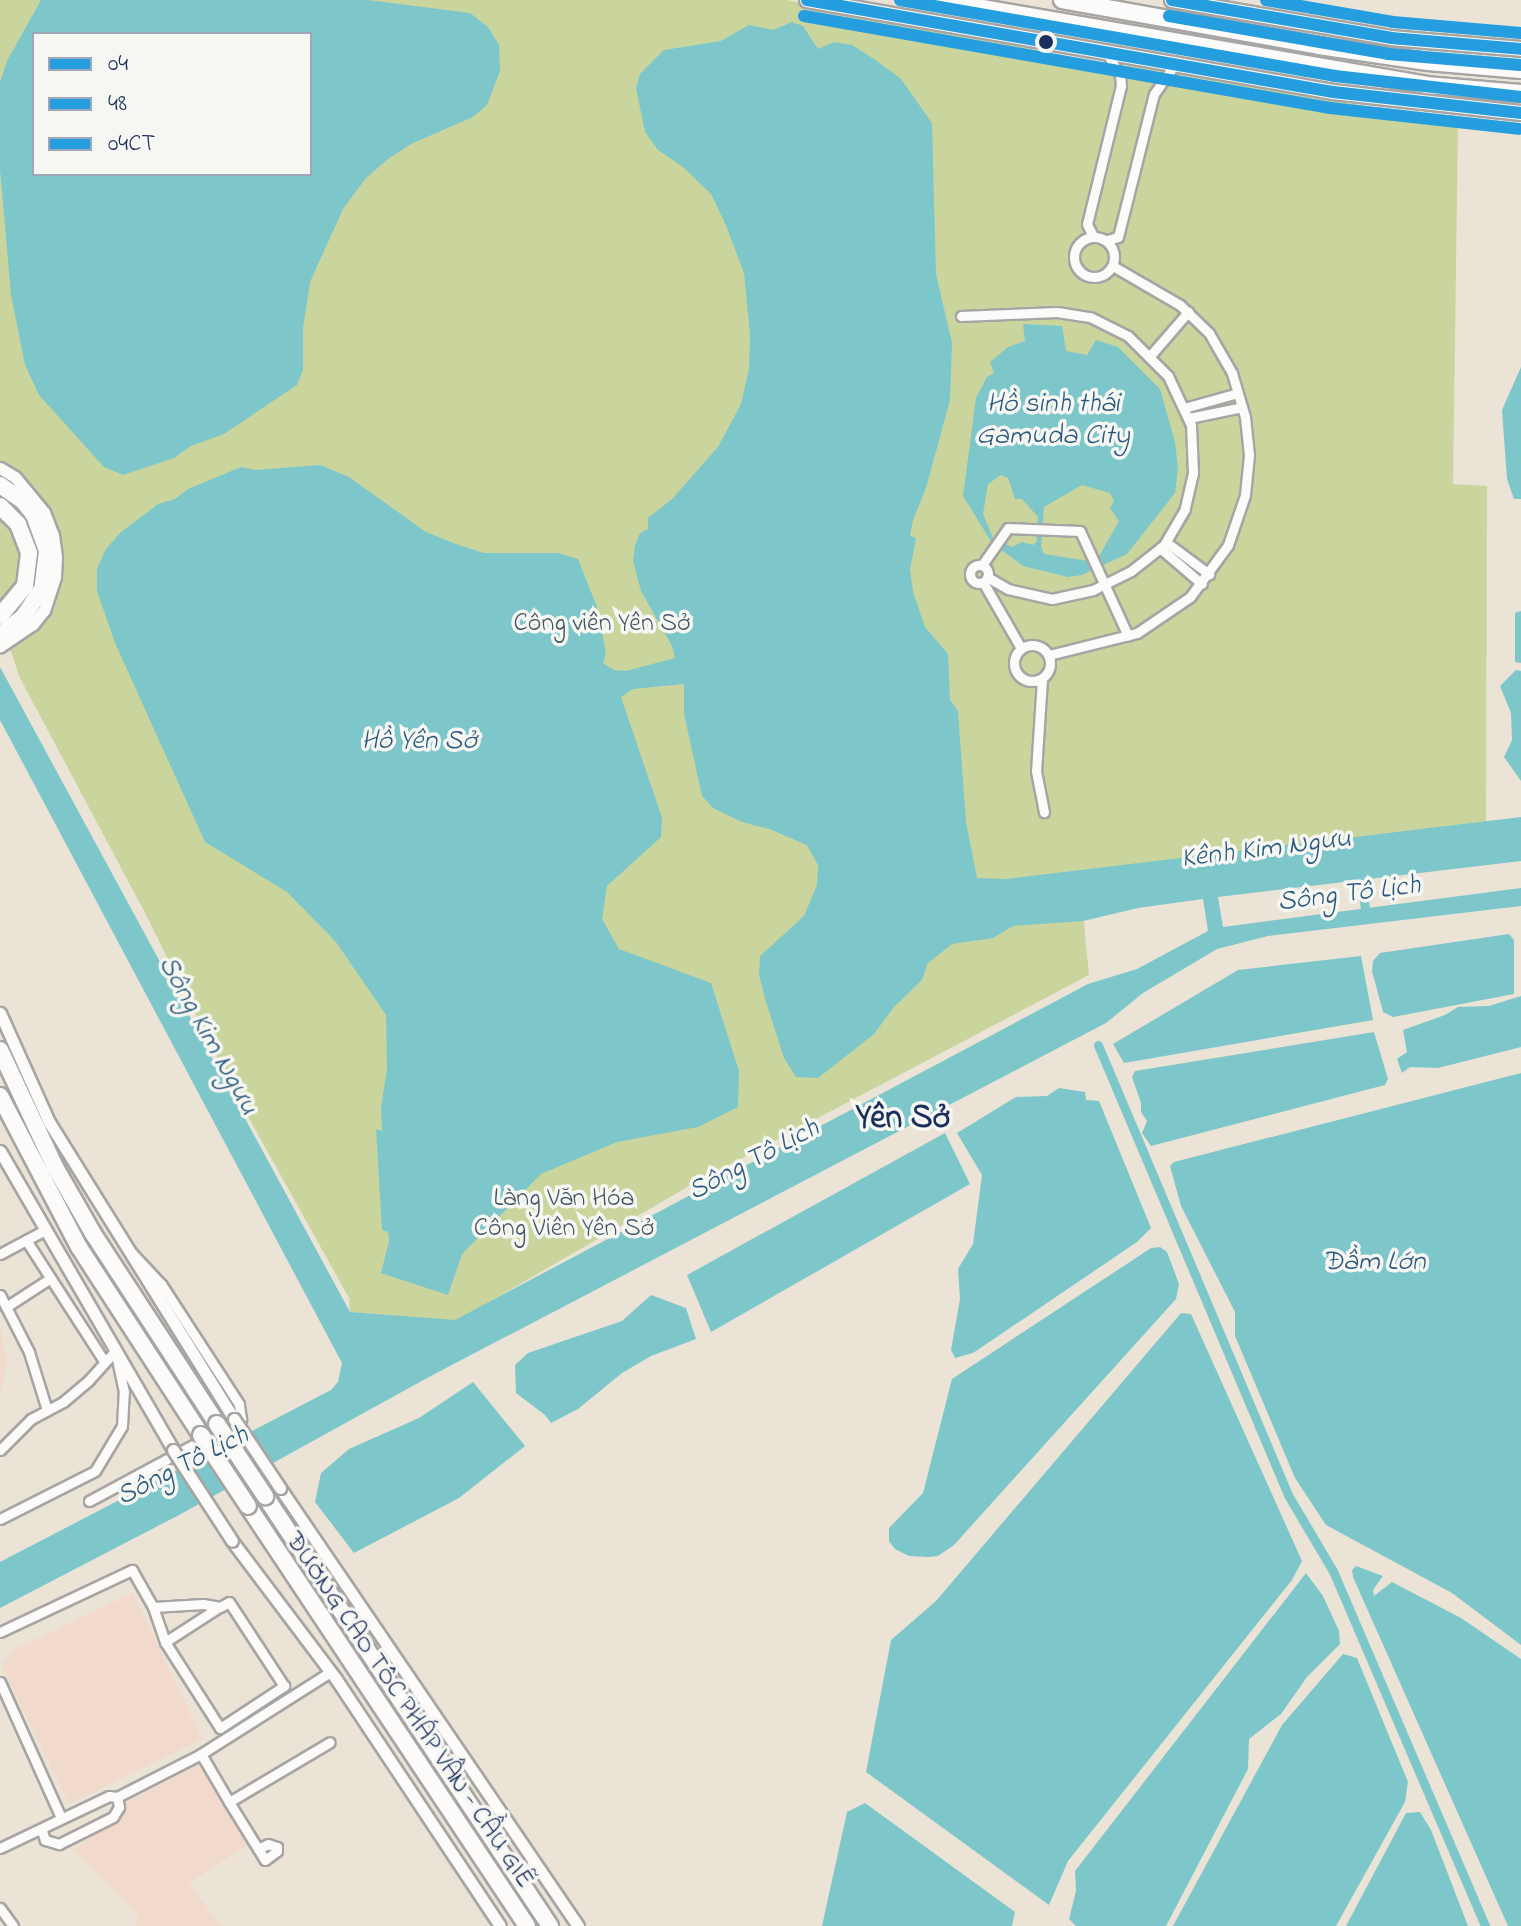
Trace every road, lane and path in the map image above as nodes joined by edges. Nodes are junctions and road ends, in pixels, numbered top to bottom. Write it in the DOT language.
graph roads {
  1 [pos="807,0"];
  2 [pos="936,0"];
  3 [pos="1062,0"];
  4 [pos="1172,0"];
  5 [pos="1521,49"];
  6 [pos="1107,53"];
  7 [pos="1175,64"];
  8 [pos="1521,70"];
  9 [pos="1521,93"];
  10 [pos="1521,113"];
  11 [pos="1093,236"];
  12 [pos="1107,240"];
  13 [pos="1113,266"];
  14 [pos="1190,314"];
  15 [pos="961,316"];
  16 [pos="1151,358"];
  17 [pos="1238,393"];
  18 [pos="1242,407"];
  19 [pos="1186,413"];
  20 [pos="0,468"];
  21 [pos="0,485"];
  22 [pos="0,506"];
  23 [pos="1163,545"];
  24 [pos="982,565"];
  25 [pos="1209,574"];
  26 [pos="985,580"];
  27 [pos="1105,584"];
  28 [pos="1202,584"];
  29 [pos="0,616"];
  30 [pos="0,635"];
  31 [pos="1128,636"];
  32 [pos="0,646"];
  33 [pos="1021,648"];
  34 [pos="1049,655"];
  35 [pos="1042,679"];
  36 [pos="1044,812"];
  37 [pos="0,1013"];
  38 [pos="0,1050"];
  39 [pos="0,1096"];
  40 [pos="0,1151"];
  41 [pos="45,1230"];
  42 [pos="26,1240"];
  43 [pos="128,1250"];
  44 [pos="0,1254"];
  45 [pos="49,1279"];
  46 [pos="0,1295"];
  47 [pos="6,1307"];
  48 [pos="116,1350"];
  49 [pos="104,1361"];
  50 [pos="47,1410"];
  51 [pos="0,1450"];
  52 [pos="272,1492"];
  53 [pos="89,1501"];
  54 [pos="0,1519"];
  55 [pos="153,1607"];
  56 [pos="220,1607"];
  57 [pos="0,1632"];
  58 [pos="165,1642"];
  59 [pos="330,1672"];
  60 [pos="0,1682"];
  61 [pos="330,1742"];
  62 [pos="201,1754"];
  63 [pos="117,1797"];
  64 [pos="229,1802"];
  65 [pos="61,1818"];
  66 [pos="42,1831"];
  67 [pos="0,1848"];
  68 [pos="258,1849"];
  69 [pos="0,1908"];
  70 [pos="13,1926"];
  71 [pos="500,1926"];
  72 [pos="527,1926"];
  73 [pos="550,1926"];
  74 [pos="578,1926"];
  1 -- 6 [label="main road"];
  2 -- 9 [label="highway"];
  3 -- 8 [label="highway"];
  4 -- 5 [label="main road"];
  6 -- 7 [label="main road"];
  6 -- 11 [label="street"];
  7 -- 10 [label="main road"];
  7 -- 12 [label="street"];
  11 -- 12 [label="street"];
  11 -- 13 [label="street"];
  12 -- 13 [label="street"];
  13 -- 14 [label="street"];
  14 -- 16 [label="street"];
  14 -- 17 [label="street"];
  15 -- 16 [label="street"];
  16 -- 19 [label="street"];
  17 -- 18 [label="street"];
  17 -- 19 [label="street"];
  18 -- 19 [label="street"];
  18 -- 25 [label="street"];
  19 -- 23 [label="street"];
  20 -- 32 [label="street"];
  21 -- 30 [label="highway"];
  22 -- 29 [label="highway"];
  23 -- 25 [label="street"];
  23 -- 27 [label="street"];
  23 -- 28 [label="street"];
  24 -- 26 [label="street"];
  24 -- 26 [label="street"];
  24 -- 27 [label="street"];
  25 -- 28 [label="street"];
  26 -- 27 [label="street"];
  26 -- 33 [label="street"];
  27 -- 31 [label="street"];
  28 -- 31 [label="street"];
  31 -- 34 [label="street"];
  33 -- 34 [label="street"];
  33 -- 35 [label="street"];
  34 -- 35 [label="street"];
  35 -- 36 [label="street"];
  37 -- 43 [label="street"];
  38 -- 52 [label="highway, ĐƯỜNG CAO TỐC PHÁP VÂN - CẦU GIẼ, bridge"];
  39 -- 72 [label="highway, ĐƯỜNG CAO TỐC PHÁP VÂN - CẦU GIẼ, bridge"];
  40 -- 41 [label="street"];
  41 -- 42 [label="street"];
  41 -- 48 [label="street"];
  42 -- 44 [label="street"];
  42 -- 45 [label="street"];
  43 -- 52 [label="street, bridge"];
  43 -- 53 [label="street"];
  45 -- 47 [label="street"];
  45 -- 49 [label="street"];
  46 -- 47 [label="street"];
  47 -- 50 [label="street"];
  48 -- 49 [label="street"];
  48 -- 54 [label="street"];
  48 -- 59 [label="street, bridge"];
  49 -- 50 [label="street"];
  50 -- 51 [label="street"];
  52 -- 73 [label="highway, ĐƯỜNG CAO TỐC PHÁP VÂN - CẦU GIẼ"];
  52 -- 74 [label="street"];
  55 -- 56 [label="street"];
  55 -- 57 [label="street"];
  55 -- 58 [label="street"];
  56 -- 58 [label="street"];
  56 -- 58 [label="street"];
  59 -- 62 [label="street"];
  59 -- 71 [label="street"];
  60 -- 65 [label="street"];
  61 -- 64 [label="street"];
  62 -- 63 [label="street"];
  62 -- 64 [label="street"];
  63 -- 65 [label="street"];
  63 -- 66 [label="street"];
  64 -- 68 [label="street"];
  65 -- 66 [label="street"];
  66 -- 67 [label="street"];
  69 -- 70 [label="street"];
}
